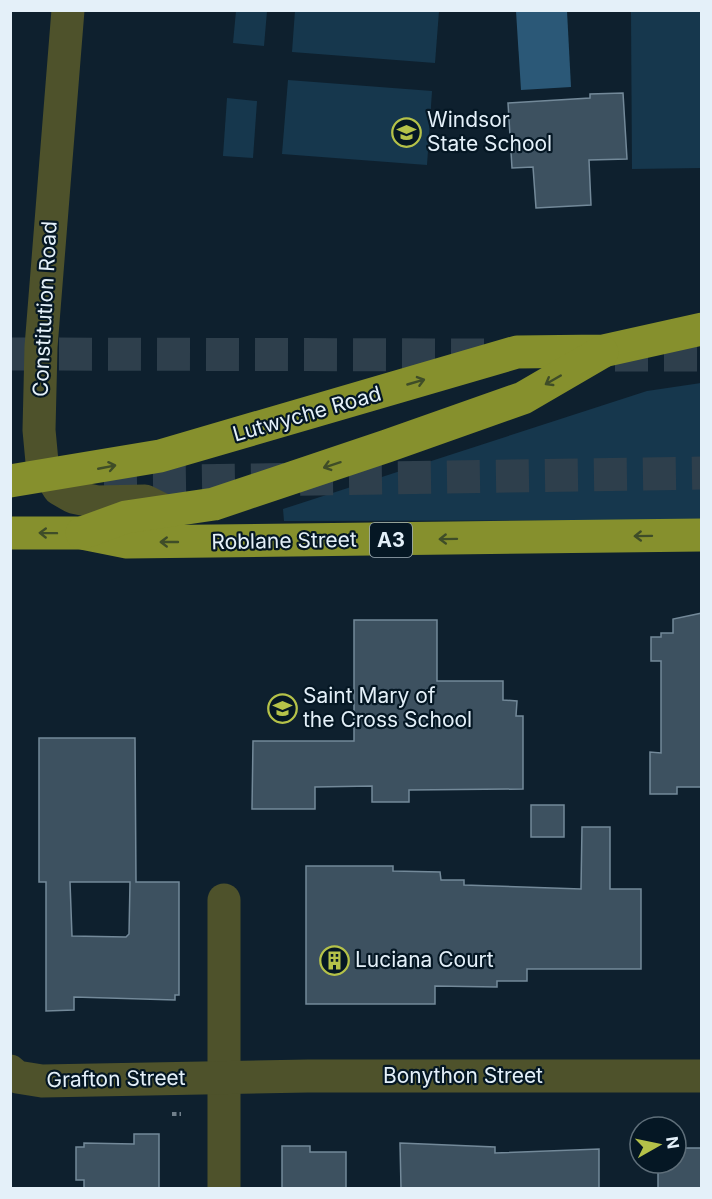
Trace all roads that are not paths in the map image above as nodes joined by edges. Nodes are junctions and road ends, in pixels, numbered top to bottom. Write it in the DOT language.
graph roads {
  1 [pos="68,10"];
  2 [pos="702,329"];
  3 [pos="603,351"];
  4 [pos="49,477"];
  5 [pos="10,482"];
  6 [pos="167,512"];
  7 [pos="82,533"];
  8 [pos="11,535"];
  9 [pos="702,536"];
  10 [pos="224,900"];
  11 [pos="10,1071"];
  12 [pos="702,1077"];
  13 [pos="224,1078"];
  14 [pos="224,1188"];
  1 -- 4 [label="street, Constitution Road"];
  2 -- 3 [label="highway, Lutwyche Road / A3"];
  4 -- 3 [label="highway, Lutwyche Road / A3, one-way"];
  3 -- 6 [label="highway, Lutwyche Road / A3, one-way"];
  4 -- 5 [label="highway, Lutwyche Road / A3"];
  4 -- 6 [label="street"];
  6 -- 7 [label="highway, Lutwyche Road / A3"];
  7 -- 8 [label="highway, Roblane Street / A3, one-way"];
  9 -- 7 [label="highway, Roblane Street / A3, one-way"];
  10 -- 13 [label="street"];
  11 -- 13 [label="street, Grafton Street"];
  12 -- 13 [label="street, Bonython Street"];
  13 -- 14 [label="street"];
}
